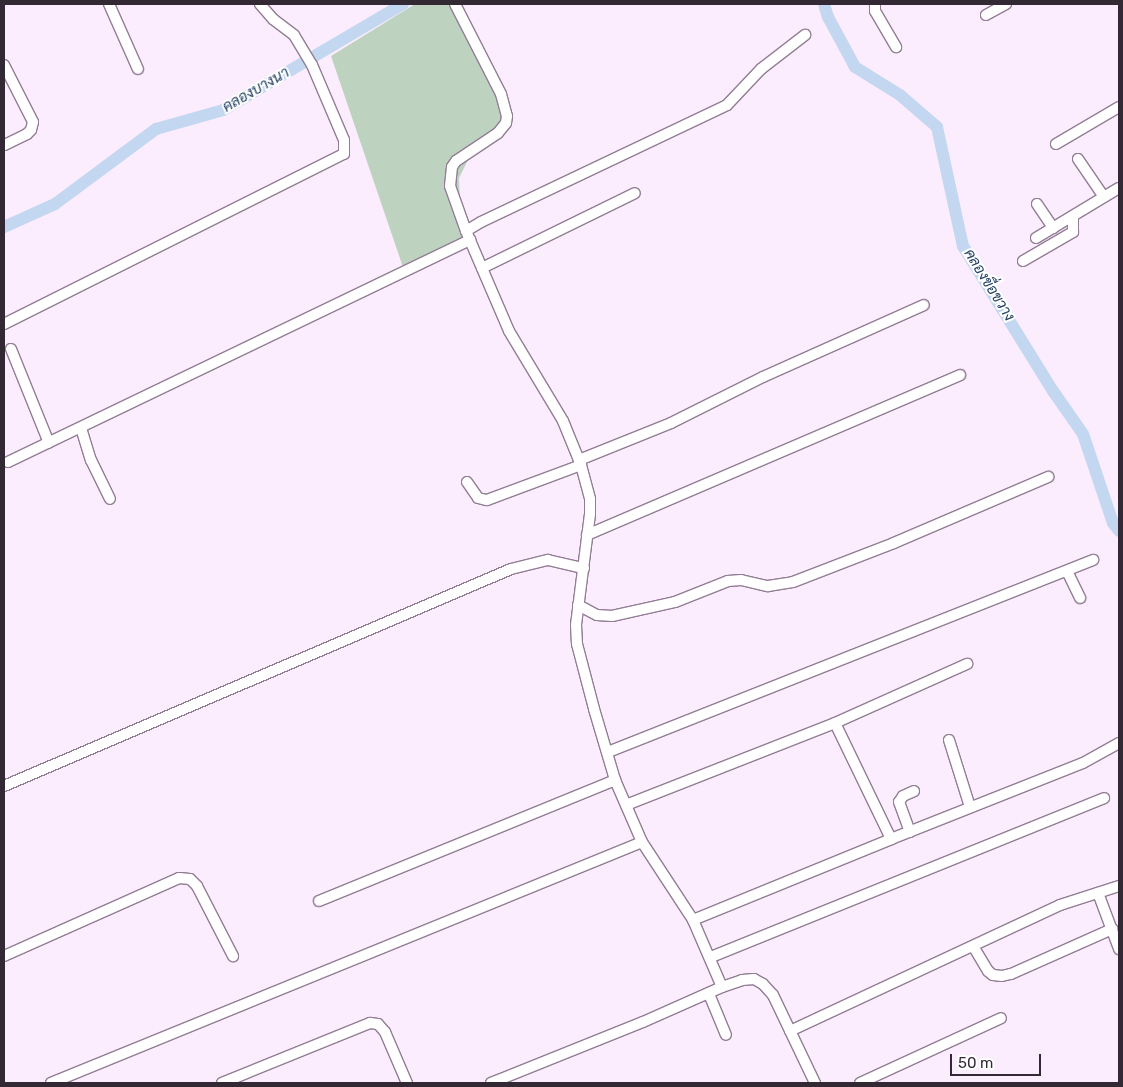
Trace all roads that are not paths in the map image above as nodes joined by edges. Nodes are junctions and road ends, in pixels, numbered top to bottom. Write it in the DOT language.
graph roads {
  1 [pos="109,4"];
  2 [pos="260,4"];
  3 [pos="455,4"];
  4 [pos="875,4"];
  5 [pos="1006,4"];
  6 [pos="986,15"];
  7 [pos="805,35"];
  8 [pos="896,47"];
  9 [pos="4,65"];
  10 [pos="138,69"];
  11 [pos="1119,107"];
  12 [pos="1056,144"];
  13 [pos="4,145"];
  14 [pos="1078,158"];
  15 [pos="1119,188"];
  16 [pos="635,193"];
  17 [pos="1104,197"];
  18 [pos="1037,204"];
  19 [pos="1073,216"];
  20 [pos="1053,228"];
  21 [pos="468,236"];
  22 [pos="1036,238"];
  23 [pos="1023,261"];
  24 [pos="482,268"];
  25 [pos="924,305"];
  26 [pos="4,324"];
  27 [pos="11,349"];
  28 [pos="960,375"];
  29 [pos="81,428"];
  30 [pos="49,443"];
  31 [pos="8,462"];
  32 [pos="580,462"];
  33 [pos="1048,477"];
  34 [pos="467,482"];
  35 [pos="110,499"];
  36 [pos="587,535"];
  37 [pos="1093,560"];
  38 [pos="584,568"];
  39 [pos="1067,571"];
  40 [pos="1080,598"];
  41 [pos="578,605"];
  42 [pos="967,664"];
  43 [pos="835,723"];
  44 [pos="949,740"];
  45 [pos="1119,743"];
  46 [pos="608,752"];
  47 [pos="616,780"];
  48 [pos="4,786"];
  49 [pos="914,791"];
  50 [pos="1104,798"];
  51 [pos="626,805"];
  52 [pos="970,807"];
  53 [pos="910,832"];
  54 [pos="891,839"];
  55 [pos="642,842"];
  56 [pos="1119,886"];
  57 [pos="1098,893"];
  58 [pos="319,900"];
  59 [pos="693,920"];
  60 [pos="1112,929"];
  61 [pos="973,946"];
  62 [pos="1119,948"];
  63 [pos="4,956"];
  64 [pos="233,956"];
  65 [pos="711,957"];
  66 [pos="722,987"];
  67 [pos="709,994"];
  68 [pos="1001,1018"];
  69 [pos="790,1031"];
  70 [pos="726,1035"];
  71 [pos="51,1083"];
  72 [pos="222,1083"];
  73 [pos="407,1083"];
  74 [pos="492,1083"];
  75 [pos="815,1083"];
  76 [pos="860,1083"];
  1 -- 10 [label="street"];
  2 -- 26 [label="street"];
  3 -- 21 [label="street"];
  4 -- 8 [label="street"];
  5 -- 6 [label="street"];
  7 -- 21 [label="street"];
  9 -- 13 [label="street"];
  11 -- 12 [label="street"];
  14 -- 17 [label="street"];
  15 -- 17 [label="street"];
  16 -- 24 [label="street"];
  17 -- 19 [label="street"];
  18 -- 20 [label="street"];
  19 -- 20 [label="street"];
  19 -- 23 [label="street"];
  20 -- 22 [label="street"];
  21 -- 24 [label="street"];
  21 -- 29 [label="street"];
  24 -- 32 [label="street"];
  25 -- 32 [label="street"];
  27 -- 30 [label="street"];
  28 -- 36 [label="street"];
  29 -- 30 [label="street"];
  29 -- 35 [label="street"];
  30 -- 31 [label="street"];
  32 -- 34 [label="street"];
  32 -- 36 [label="street"];
  33 -- 41 [label="street"];
  36 -- 38 [label="street"];
  37 -- 39 [label="street"];
  38 -- 41 [label="street"];
  38 -- 48 [label="street"];
  39 -- 40 [label="street"];
  39 -- 46 [label="street"];
  41 -- 46 [label="street"];
  42 -- 43 [label="street"];
  43 -- 51 [label="street"];
  43 -- 54 [label="street"];
  44 -- 52 [label="street"];
  45 -- 52 [label="street"];
  46 -- 47 [label="street"];
  47 -- 51 [label="street"];
  47 -- 58 [label="street"];
  49 -- 53 [label="street"];
  50 -- 65 [label="street"];
  51 -- 55 [label="street"];
  52 -- 53 [label="street"];
  53 -- 54 [label="street"];
  54 -- 59 [label="street"];
  55 -- 59 [label="street"];
  55 -- 71 [label="street"];
  56 -- 57 [label="street"];
  57 -- 60 [label="street"];
  57 -- 61 [label="street"];
  59 -- 65 [label="street"];
  60 -- 61 [label="street"];
  60 -- 62 [label="street"];
  61 -- 69 [label="street"];
  63 -- 64 [label="street"];
  65 -- 66 [label="street"];
  66 -- 67 [label="street"];
  66 -- 69 [label="street"];
  67 -- 70 [label="street"];
  67 -- 74 [label="street"];
  68 -- 76 [label="street"];
  69 -- 75 [label="street"];
  72 -- 73 [label="street"];
}
